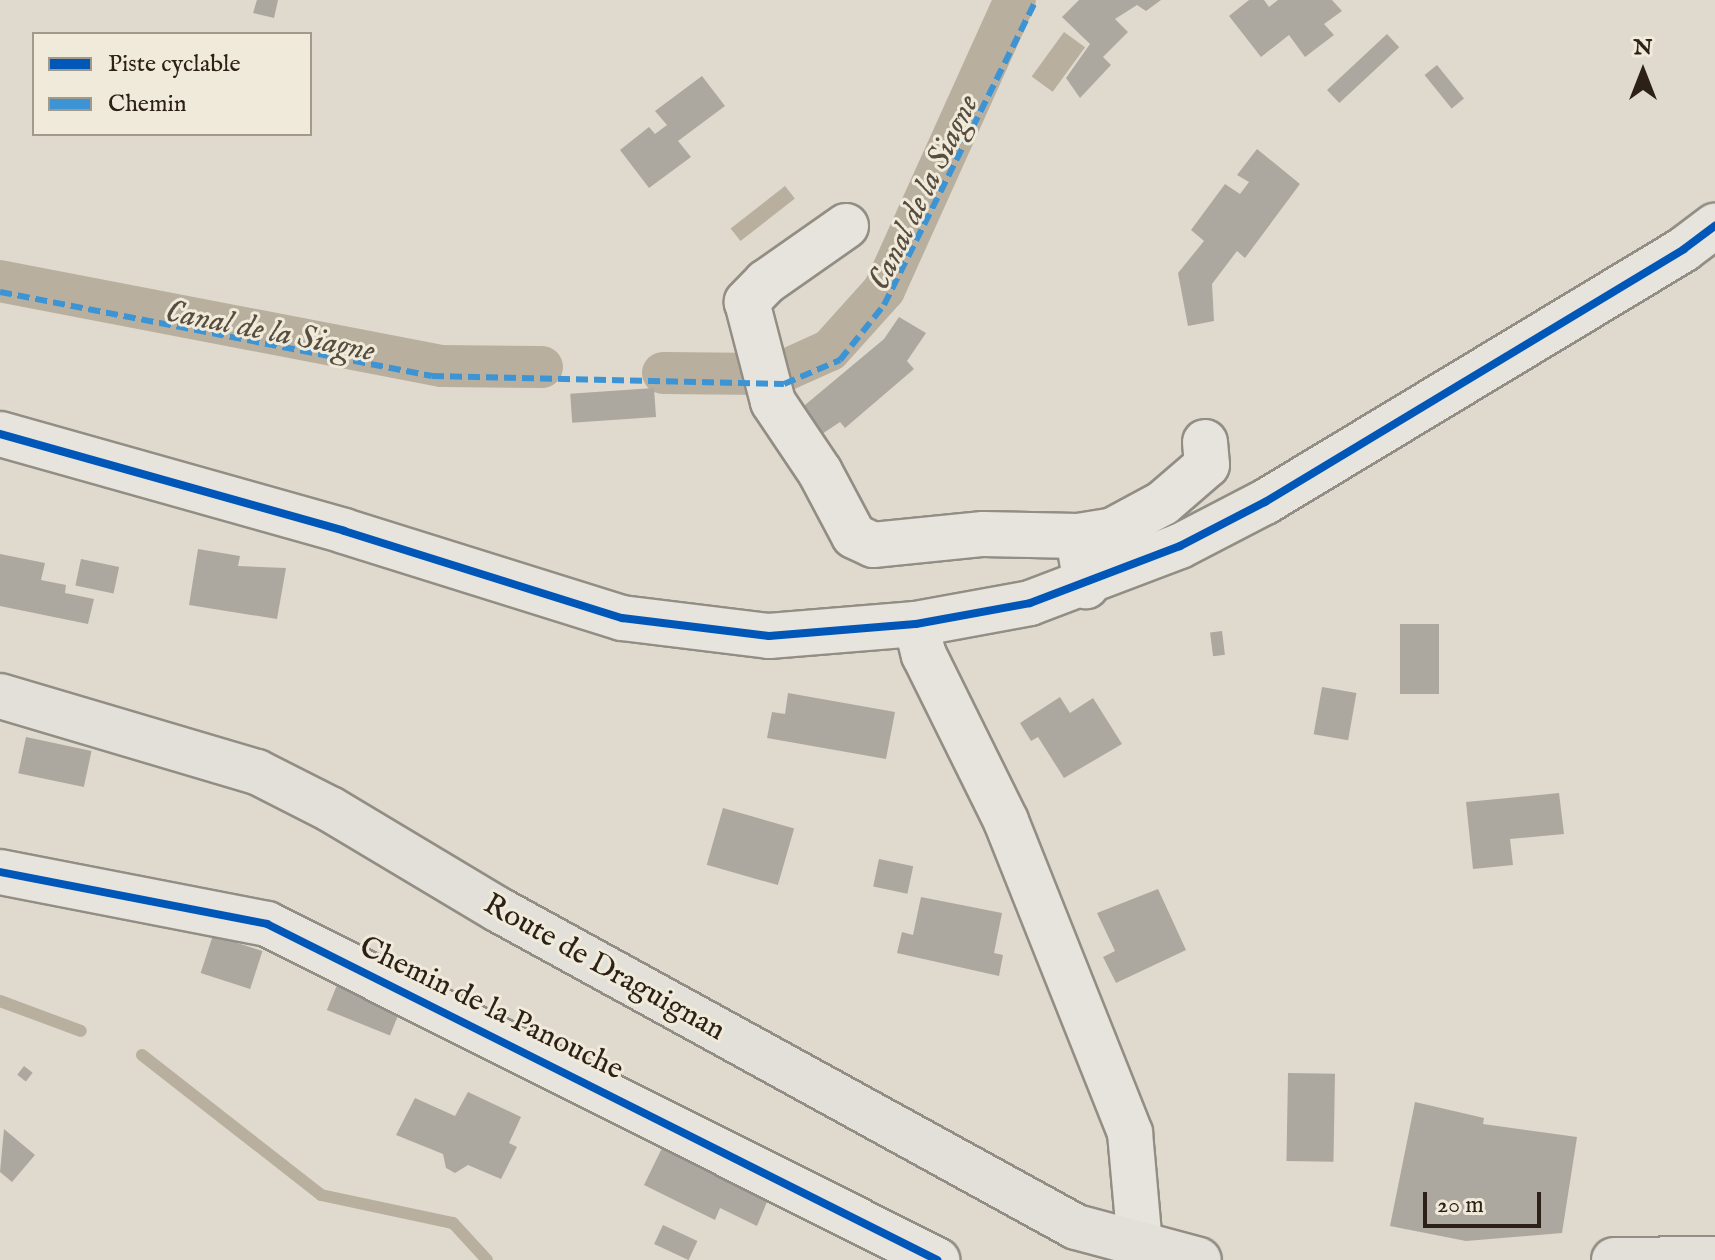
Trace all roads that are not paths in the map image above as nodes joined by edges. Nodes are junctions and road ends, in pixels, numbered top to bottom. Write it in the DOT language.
graph roads {
  1 [pos="846,226"];
  2 [pos="1715,226"];
  3 [pos="0,434"];
  4 [pos="1205,442"];
  5 [pos="1078,536"];
  6 [pos="1086,586"];
  7 [pos="916,624"];
  8 [pos="0,696"];
  9 [pos="0,872"];
  10 [pos="1140,1245"];
  11 [pos="1715,1259"];
  12 [pos="937,1260"];
  13 [pos="1199,1260"];
  14 [pos="1614,1260"];
  1 -- 5 [label="street"];
  2 -- 6 [label="street"];
  3 -- 7 [label="street"];
  4 -- 5 [label="street"];
  5 -- 6 [label="street"];
  6 -- 7 [label="street"];
  7 -- 10 [label="street"];
  8 -- 10 [label="main road, Route de Draguignan"];
  9 -- 12 [label="street, Chemin de la Panouche"];
  10 -- 13 [label="main road, Route de Draguignan"];
  11 -- 14 [label="main road"];
}
